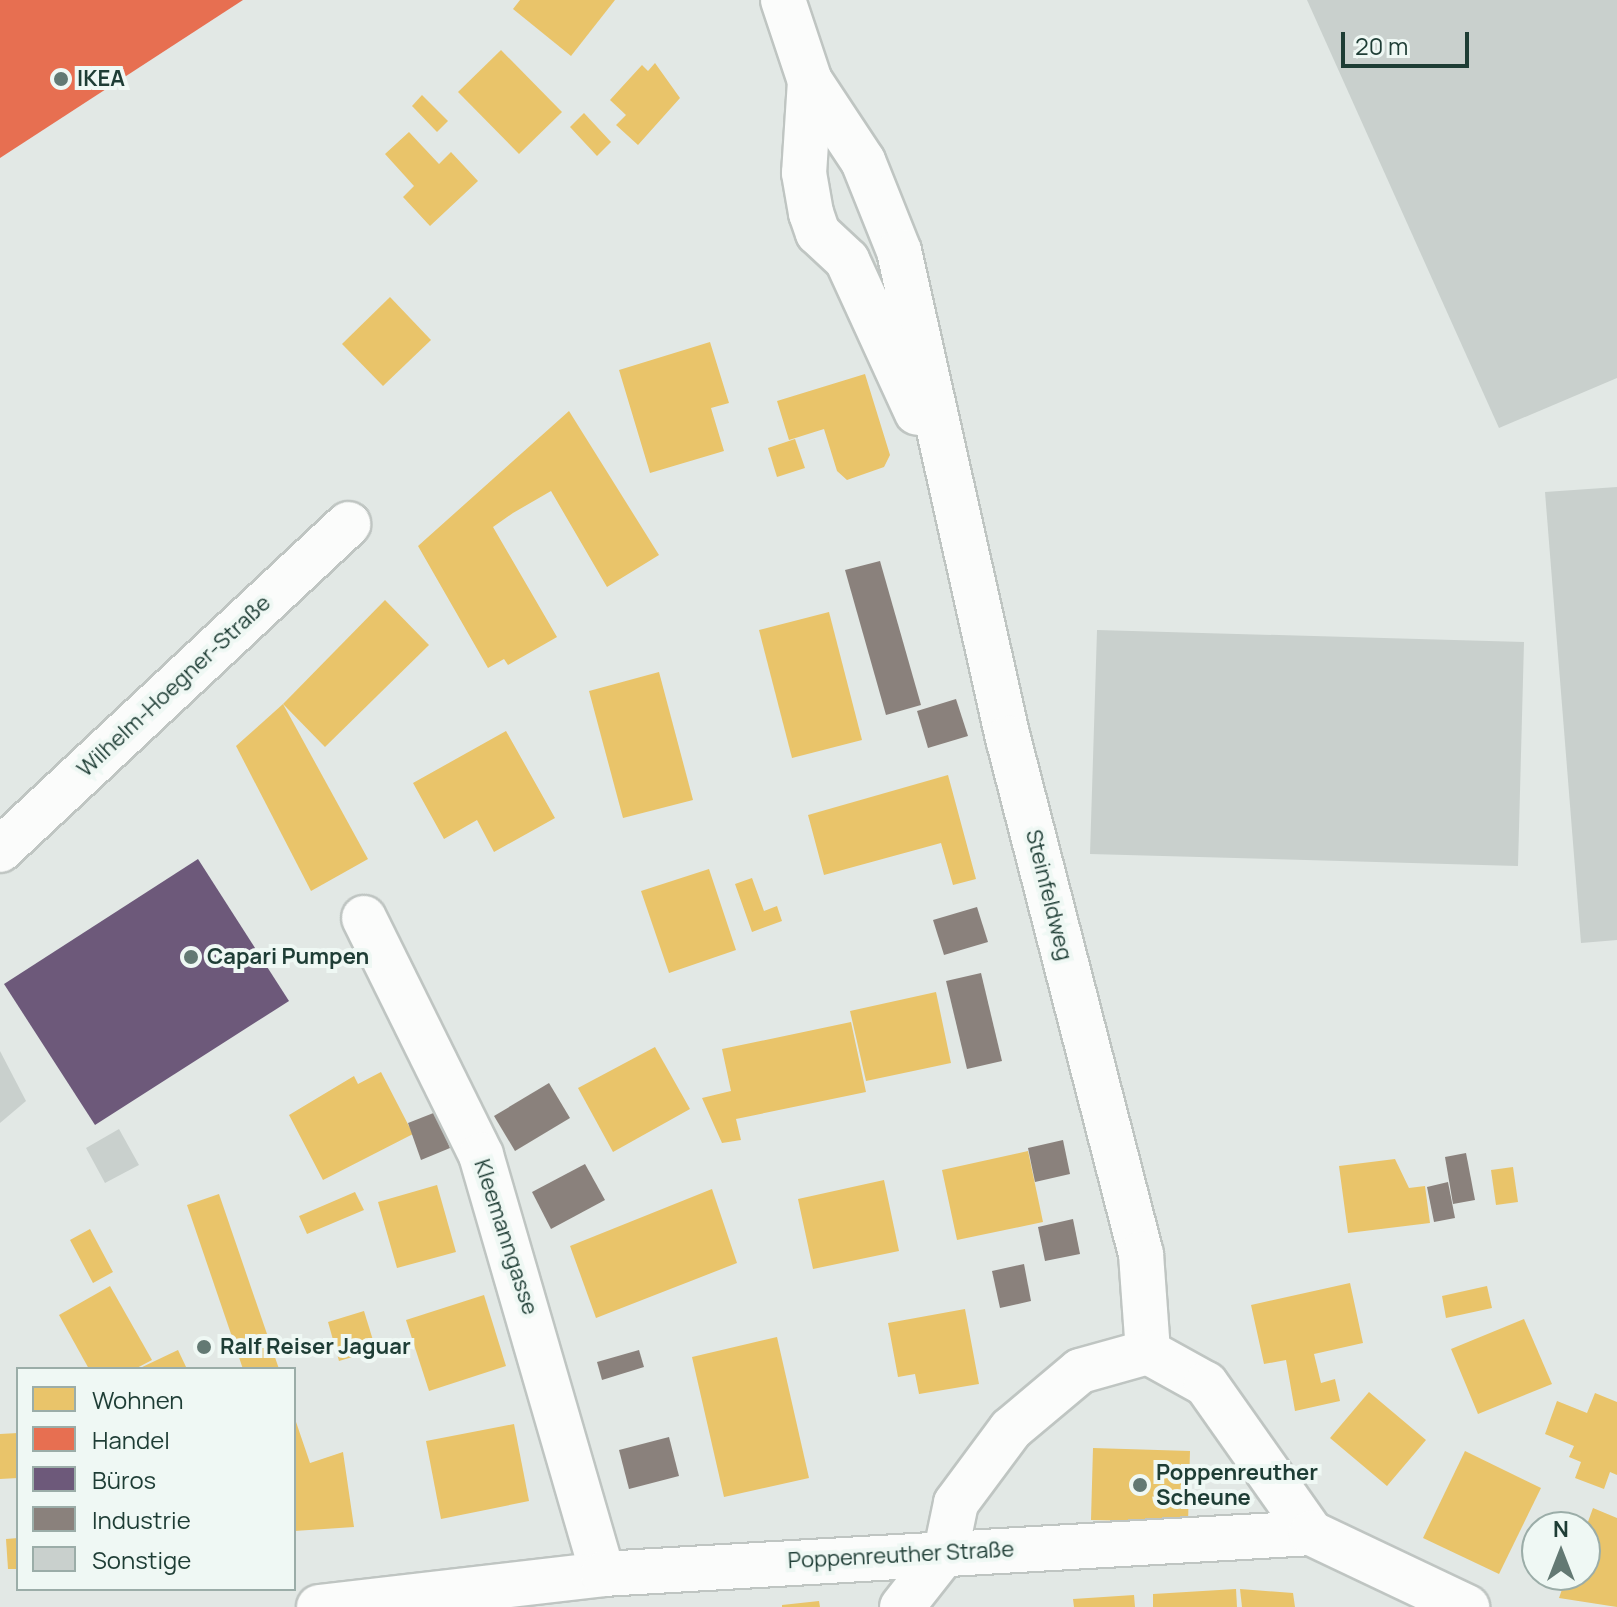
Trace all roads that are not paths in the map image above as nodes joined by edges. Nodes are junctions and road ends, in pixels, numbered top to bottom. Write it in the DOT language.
graph roads {
  1 [pos="783,0"];
  2 [pos="810,81"];
  3 [pos="940,440"];
  4 [pos="333,538"];
  5 [pos="0,850"];
  6 [pos="364,918"];
  7 [pos="1148,1352"];
  8 [pos="1311,1533"];
  9 [pos="946,1551"];
  10 [pos="603,1574"];
  11 [pos="319,1607"];
  12 [pos="902,1607"];
  13 [pos="1467,1607"];
  1 -- 2 [label="street, Steinfeldweg"];
  2 -- 3 [label="street, Steinfeldweg"];
  2 -- 3 [label="street, Steinfeldweg"];
  3 -- 7 [label="street, Steinfeldweg"];
  4 -- 5 [label="street, Wilhelm-Hoegner-Straße"];
  6 -- 10 [label="street, Kleemanngasse"];
  7 -- 8 [label="street"];
  7 -- 9 [label="street"];
  8 -- 9 [label="street, Poppenreuther Straße"];
  8 -- 13 [label="street, Poppenreuther Straße"];
  9 -- 10 [label="street, Poppenreuther Straße"];
  9 -- 12 [label="street"];
  10 -- 11 [label="street, Poppenreuther Straße"];
}
